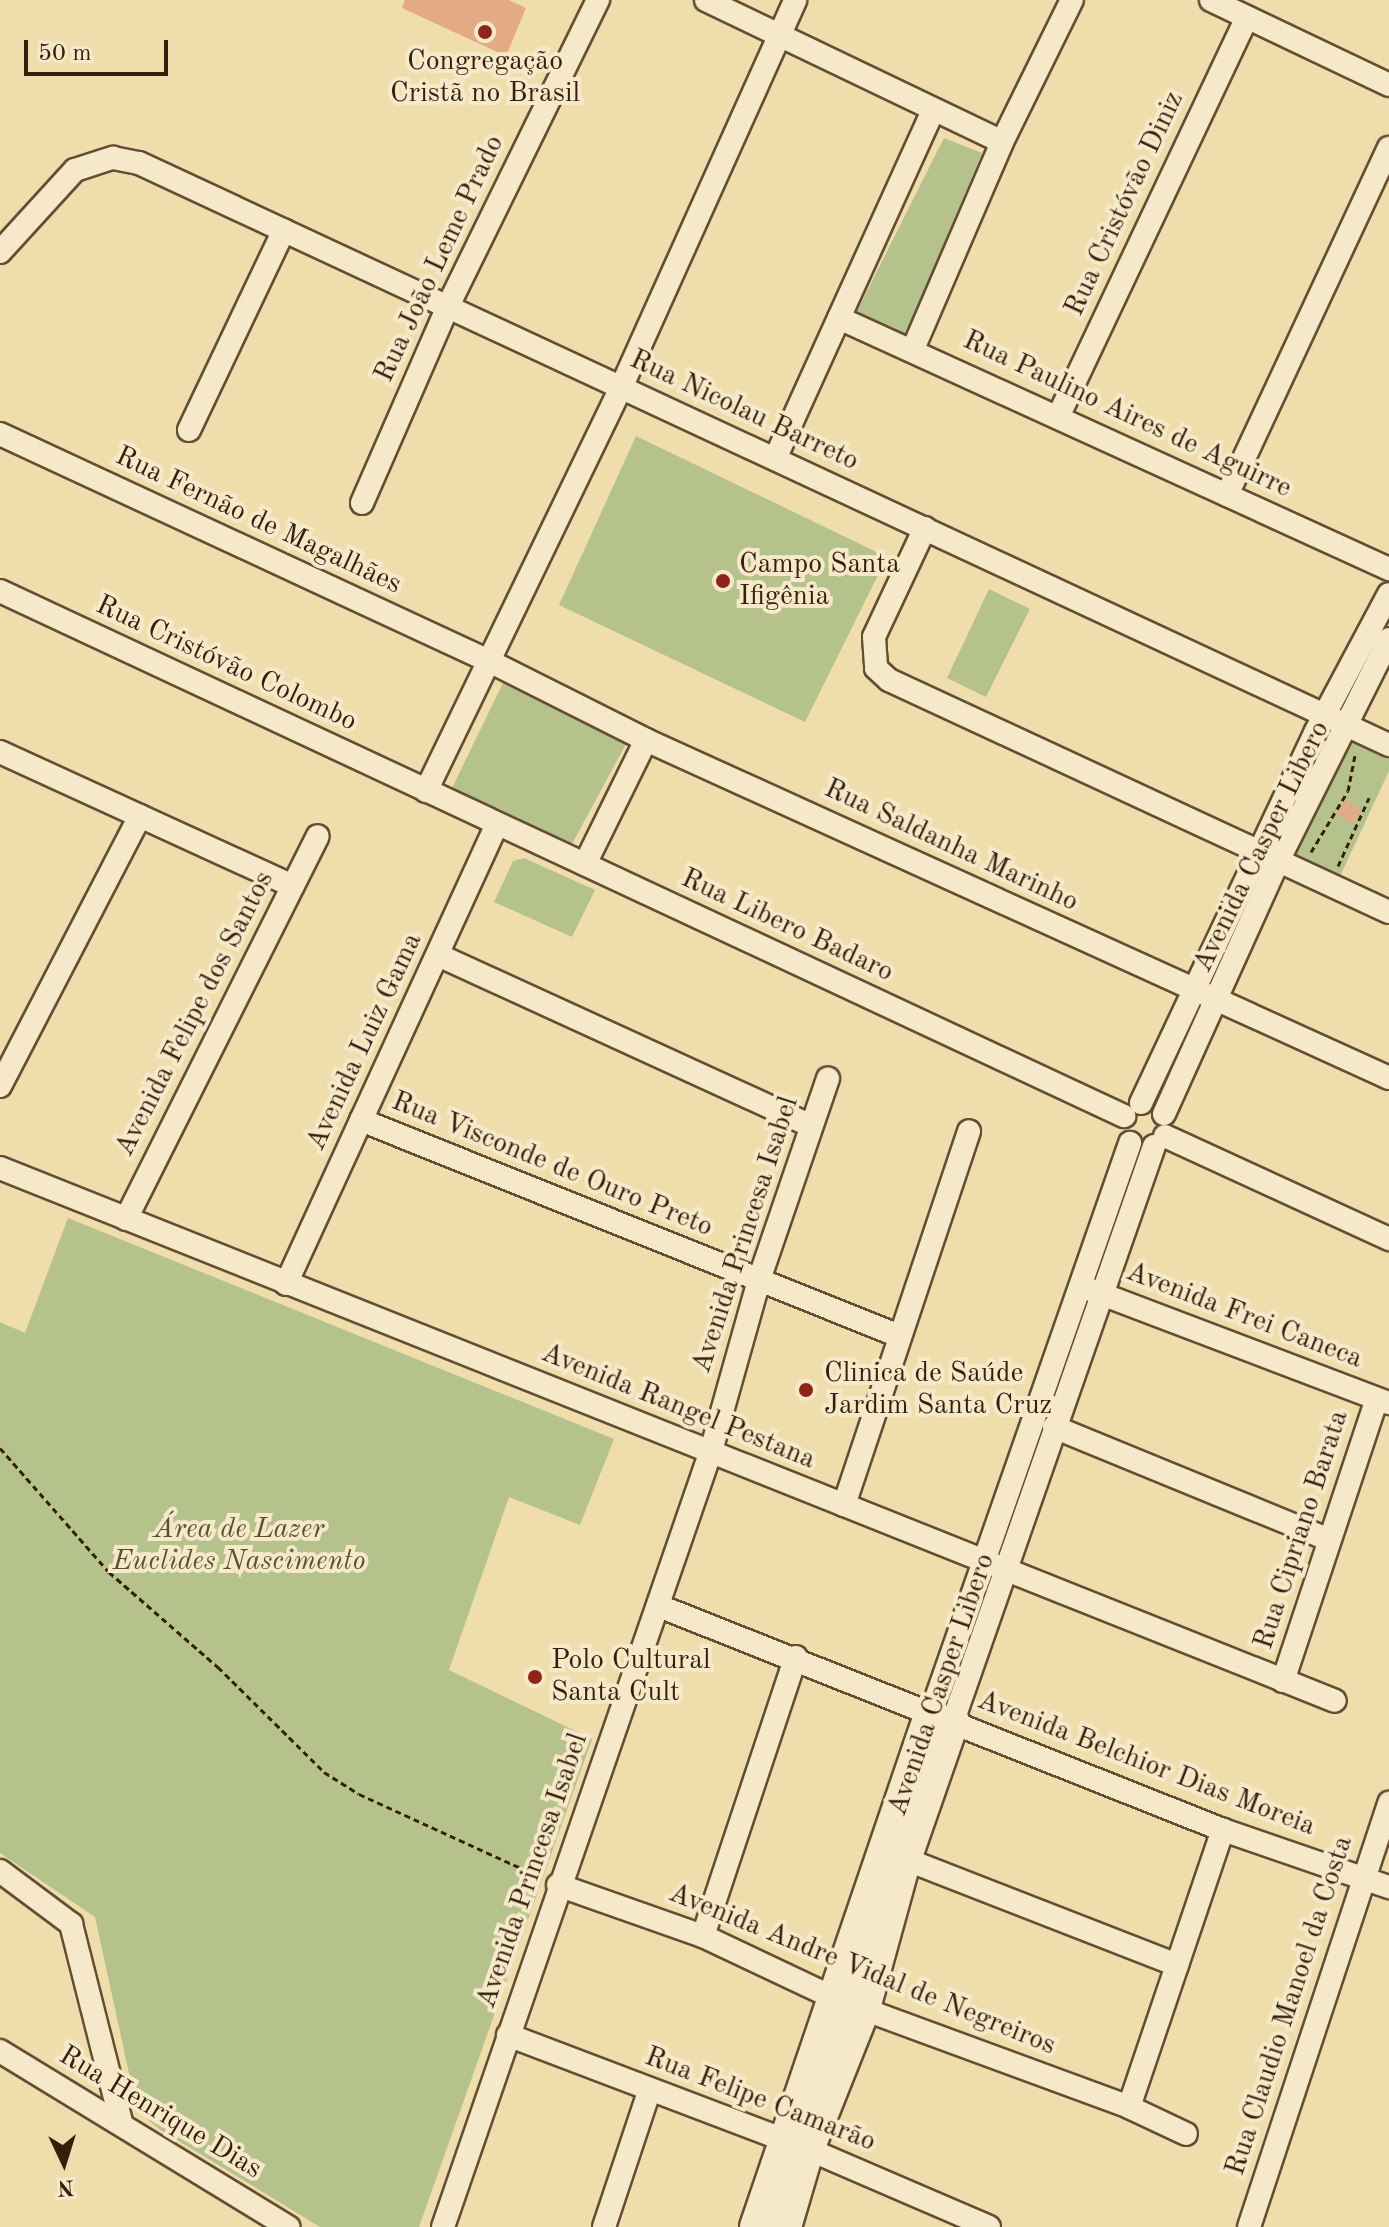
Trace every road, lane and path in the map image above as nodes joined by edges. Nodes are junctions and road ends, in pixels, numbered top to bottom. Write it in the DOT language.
graph roads {
  1 [pos="598,0"];
  2 [pos="706,0"];
  3 [pos="795,0"];
  4 [pos="1072,0"];
  5 [pos="1211,0"];
  6 [pos="1247,17"];
  7 [pos="779,34"];
  8 [pos="1389,85"];
  9 [pos="933,111"];
  10 [pos="1002,142"];
  11 [pos="1389,148"];
  12 [pos="284,230"];
  13 [pos="0,252"];
  14 [pos="449,304"];
  15 [pos="839,318"];
  16 [pos="913,349"];
  17 [pos="621,388"];
  18 [pos="1058,417"];
  19 [pos="189,430"];
  20 [pos="0,434"];
  21 [pos="775,459"];
  22 [pos="1227,495"];
  23 [pos="362,503"];
  24 [pos="925,528"];
  25 [pos="1389,569"];
  26 [pos="0,591"];
  27 [pos="1389,594"];
  28 [pos="1389,639"];
  29 [pos="491,662"];
  30 [pos="1337,722"];
  31 [pos="646,740"];
  32 [pos="1389,745"];
  33 [pos="0,752"];
  34 [pos="1352,752"];
  35 [pos="426,791"];
  36 [pos="1369,798"];
  37 [pos="140,816"];
  38 [pos="497,824"];
  39 [pos="318,836"];
  40 [pos="1277,859"];
  41 [pos="585,864"];
  42 [pos="1330,884"];
  43 [pos="293,886"];
  44 [pos="1389,912"];
  45 [pos="438,955"];
  46 [pos="1192,989"];
  47 [pos="1217,1000"];
  48 [pos="1389,1078"];
  49 [pos="828,1079"];
  50 [pos="0,1086"];
  51 [pos="1132,1109"];
  52 [pos="361,1120"];
  53 [pos="811,1126"];
  54 [pos="969,1131"];
  55 [pos="1161,1132"];
  56 [pos="1130,1143"];
  57 [pos="0,1168"];
  58 [pos="126,1219"];
  59 [pos="1389,1239"];
  60 [pos="759,1280"];
  61 [pos="286,1284"];
  62 [pos="1077,1284"];
  63 [pos="1103,1294"];
  64 [pos="899,1336"];
  65 [pos="1383,1401"];
  66 [pos="1054,1427"];
  67 [pos="0,1448"];
  68 [pos="711,1451"];
  69 [pos="844,1505"];
  70 [pos="1327,1539"];
  71 [pos="994,1568"];
  72 [pos="659,1606"];
  73 [pos="796,1657"];
  74 [pos="1283,1681"];
  75 [pos="1335,1701"];
  76 [pos="942,1717"];
  77 [pos="1389,1803"];
  78 [pos="1223,1830"];
  79 [pos="905,1859"];
  80 [pos="0,1871"];
  81 [pos="1364,1879"];
  82 [pos="558,1885"];
  83 [pos="1389,1887"];
  84 [pos="703,1936"];
  85 [pos="1177,1965"];
  86 [pos="850,2003"];
  87 [pos="508,2035"];
  88 [pos="0,2051"];
  89 [pos="650,2089"];
  90 [pos="1129,2107"];
  91 [pos="121,2121"];
  92 [pos="1186,2134"];
  93 [pos="796,2145"];
  94 [pos="288,2227"];
  95 [pos="443,2227"];
  96 [pos="604,2227"];
  97 [pos="756,2227"];
  98 [pos="785,2227"];
  99 [pos="989,2227"];
  100 [pos="1249,2227"];
  1 -- 14 [label="street, Rua João Leme Prado"];
  2 -- 7 [label="street"];
  3 -- 7 [label="street"];
  4 -- 10 [label="street"];
  5 -- 6 [label="street"];
  6 -- 8 [label="street"];
  6 -- 18 [label="street, Rua Cristóvão Diniz"];
  7 -- 9 [label="street"];
  7 -- 17 [label="street"];
  9 -- 10 [label="street"];
  9 -- 15 [label="street"];
  10 -- 16 [label="street"];
  11 -- 22 [label="street"];
  12 -- 13 [label="street, Rua Nicolau Barreto"];
  12 -- 14 [label="street, Rua Nicolau Barreto"];
  12 -- 19 [label="street"];
  14 -- 17 [label="street, Rua Nicolau Barreto"];
  14 -- 23 [label="street, Rua João Leme Prado"];
  15 -- 16 [label="street, Rua Paulino Aires de Aguirre"];
  15 -- 21 [label="street"];
  16 -- 18 [label="street, Rua Paulino Aires de Aguirre"];
  17 -- 21 [label="street, Rua Nicolau Barreto"];
  17 -- 29 [label="street"];
  18 -- 22 [label="street, Rua Paulino Aires de Aguirre"];
  20 -- 29 [label="street, Rua Fernão de Magalhães"];
  21 -- 24 [label="street, Rua Nicolau Barreto"];
  22 -- 25 [label="street, Rua Paulino Aires de Aguirre"];
  24 -- 30 [label="street, Rua Nicolau Barreto"];
  24 -- 40 [label="street"];
  26 -- 35 [label="street, Rua Cristóvão Colombo"];
  27 -- 30 [label="street, Avenida Casper Libero"];
  28 -- 30 [label="street, Avenida Casper Libero"];
  29 -- 31 [label="street, Rua Saldanha Marinho"];
  29 -- 35 [label="street"];
  30 -- 32 [label="street, Rua Nicolau Barreto"];
  30 -- 40 [label="street, Avenida Casper Libero"];
  31 -- 41 [label="street"];
  31 -- 46 [label="street, Rua Saldanha Marinho"];
  33 -- 37 [label="street"];
  34 -- 40 [label="path"];
  35 -- 38 [label="street, Rua Libero Badaro"];
  36 -- 42 [label="path"];
  37 -- 43 [label="street"];
  37 -- 50 [label="street"];
  38 -- 41 [label="street, Rua Libero Badaro"];
  38 -- 45 [label="street, Avenida Luiz Gama"];
  39 -- 43 [label="street, Avenida Felipe dos Santos"];
  40 -- 42 [label="street"];
  40 -- 46 [label="street, Avenida Casper Libero"];
  40 -- 47 [label="street, Avenida Casper Libero"];
  41 -- 51 [label="street, Rua Libero Badaro"];
  42 -- 44 [label="street"];
  43 -- 58 [label="street, Avenida Felipe dos Santos"];
  45 -- 52 [label="street, Avenida Luiz Gama"];
  45 -- 53 [label="street"];
  46 -- 47 [label="street, Rua Saldanha Marinho"];
  46 -- 51 [label="street, Avenida Casper Libero"];
  47 -- 48 [label="street, Rua Saldanha Marinho"];
  47 -- 55 [label="street, Avenida Casper Libero"];
  49 -- 53 [label="street, Avenida Princesa Isabel"];
  51 -- 55 [label="street, Rua Libero Badaro"];
  51 -- 56 [label="street"];
  52 -- 60 [label="street, Rua Visconde de Ouro Preto"];
  52 -- 61 [label="street, Avenida Luiz Gama"];
  53 -- 60 [label="street, Avenida Princesa Isabel"];
  54 -- 64 [label="street"];
  55 -- 56 [label="street"];
  55 -- 59 [label="street"];
  55 -- 63 [label="street, Avenida Casper Libero"];
  56 -- 62 [label="street, Avenida Casper Libero"];
  57 -- 58 [label="street, Avenida Rangel Pestana"];
  58 -- 61 [label="street, Avenida Rangel Pestana"];
  60 -- 64 [label="street, Rua Visconde de Ouro Preto"];
  60 -- 68 [label="street, Avenida Princesa Isabel"];
  61 -- 68 [label="street, Avenida Rangel Pestana"];
  62 -- 63 [label="street, Avenida Frei Caneca"];
  62 -- 71 [label="street, Avenida Casper Libero"];
  63 -- 65 [label="street, Avenida Frei Caneca"];
  63 -- 66 [label="street, Avenida Casper Libero"];
  64 -- 69 [label="street"];
  65 -- 70 [label="street, Rua Cipriano Barata"];
  66 -- 70 [label="street"];
  66 -- 71 [label="street, Avenida Casper Libero"];
  67 -- 82 [label="path"];
  68 -- 69 [label="street, Avenida Rangel Pestana"];
  68 -- 72 [label="street, Avenida Princesa Isabel"];
  69 -- 71 [label="street, Avenida Rangel Pestana"];
  70 -- 74 [label="street, Rua Cipriano Barata"];
  71 -- 74 [label="street, Avenida Rangel Pestana"];
  71 -- 76 [label="street, Avenida Casper Libero"];
  72 -- 73 [label="street, Avenida Belchior Dias Moreia"];
  72 -- 82 [label="street, Avenida Princesa Isabel"];
  73 -- 76 [label="street, Avenida Belchior Dias Moreia"];
  73 -- 84 [label="street"];
  74 -- 75 [label="street, Avenida Rangel Pestana"];
  76 -- 78 [label="street, Avenida Belchior Dias Moreia"];
  76 -- 79 [label="street, Avenida Casper Libero"];
  76 -- 86 [label="street, Avenida Casper Libero"];
  77 -- 81 [label="street, Rua Claudio Manoel da Costa"];
  78 -- 81 [label="street, Avenida Belchior Dias Moreia"];
  78 -- 85 [label="street"];
  79 -- 85 [label="street"];
  79 -- 86 [label="street, Avenida Casper Libero"];
  80 -- 91 [label="street"];
  81 -- 83 [label="street, Avenida Belchior Dias Moreia"];
  81 -- 100 [label="street, Rua Claudio Manoel da Costa"];
  82 -- 84 [label="street, Avenida Andre Vidal de Negreiros"];
  82 -- 87 [label="street, Avenida Princesa Isabel"];
  84 -- 86 [label="street, Avenida Andre Vidal de Negreiros"];
  85 -- 90 [label="street"];
  86 -- 90 [label="street, Avenida Andre Vidal de Negreiros"];
  86 -- 93 [label="street, Avenida Casper Libero"];
  87 -- 89 [label="street, Rua Felipe Camarão"];
  87 -- 95 [label="street, Avenida Princesa Isabel"];
  88 -- 91 [label="street, Rua Henrique Dias"];
  89 -- 93 [label="street, Rua Felipe Camarão"];
  89 -- 96 [label="street"];
  90 -- 92 [label="street, Avenida Andre Vidal de Negreiros"];
  91 -- 94 [label="street, Rua Henrique Dias"];
  93 -- 97 [label="street, Avenida Casper Libero"];
  93 -- 98 [label="street, Avenida Casper Libero"];
  93 -- 99 [label="street, Rua Felipe Camarão"];
}
